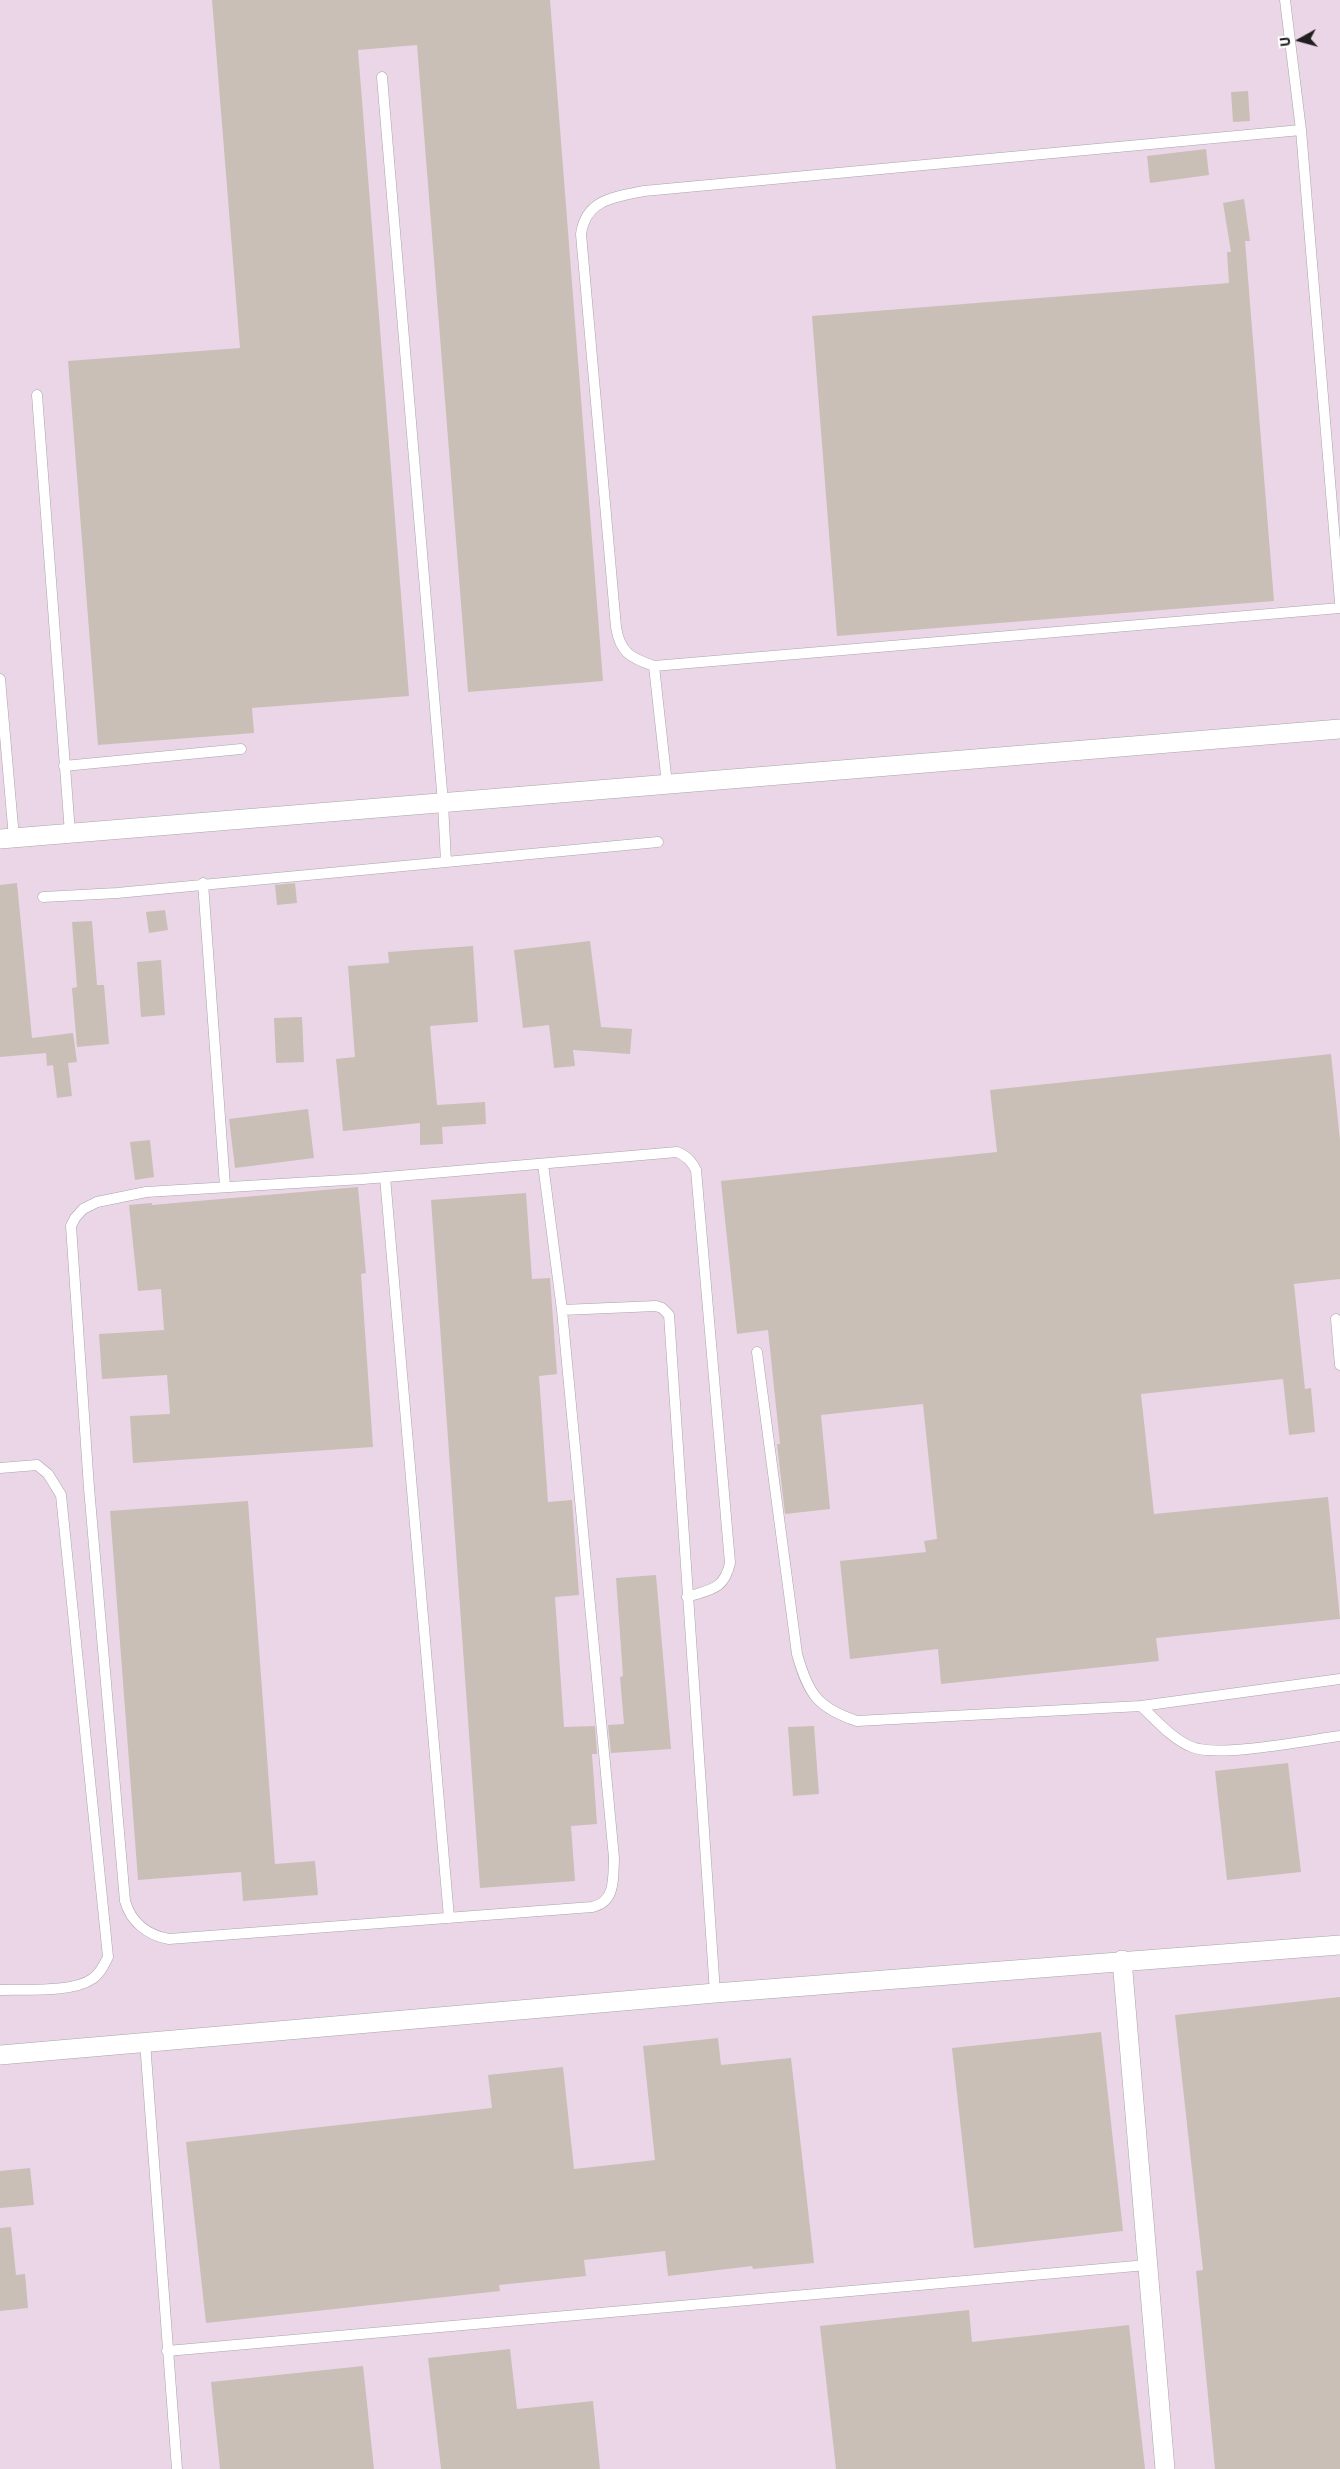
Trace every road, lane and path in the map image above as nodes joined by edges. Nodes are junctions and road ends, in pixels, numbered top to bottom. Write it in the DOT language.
graph roads {
  1 [pos="1285,0"];
  2 [pos="382,77"];
  3 [pos="1301,130"];
  4 [pos="37,395"];
  5 [pos="1340,602"];
  6 [pos="1340,608"];
  7 [pos="654,666"];
  8 [pos="0,679"];
  9 [pos="1340,729"];
  10 [pos="241,749"];
  11 [pos="64,766"];
  12 [pos="3,767"];
  13 [pos="667,784"];
  14 [pos="443,803"];
  15 [pos="70,833"];
  16 [pos="7,838"];
  17 [pos="658,842"];
  18 [pos="446,862"];
  19 [pos="203,883"];
  20 [pos="43,897"];
  21 [pos="543,1164"];
  22 [pos="385,1177"];
  23 [pos="225,1186"];
  24 [pos="562,1310"];
  25 [pos="1336,1319"];
  26 [pos="757,1352"];
  27 [pos="1340,1365"];
  28 [pos="0,1468"];
  29 [pos="687,1597"];
  30 [pos="1340,1679"];
  31 [pos="1141,1706"];
  32 [pos="1340,1736"];
  33 [pos="449,1918"];
  34 [pos="1340,1945"];
  35 [pos="1122,1960"];
  36 [pos="0,1990"];
  37 [pos="715,1993"];
  38 [pos="145,2042"];
  39 [pos="0,2055"];
  40 [pos="1147,2265"];
  41 [pos="167,2351"];
  42 [pos="177,2469"];
  43 [pos="1165,2469"];
  1 -- 3 [label="lane"];
  2 -- 14 [label="lane"];
  3 -- 5 [label="lane"];
  3 -- 7 [label="lane"];
  4 -- 11 [label="lane"];
  6 -- 7 [label="lane"];
  7 -- 13 [label="lane"];
  8 -- 12 [label="lane"];
  9 -- 13 [label="street"];
  10 -- 11 [label="lane"];
  11 -- 15 [label="lane"];
  12 -- 16 [label="lane"];
  13 -- 14 [label="street"];
  14 -- 15 [label="street"];
  14 -- 18 [label="lane"];
  15 -- 16 [label="street"];
  17 -- 18 [label="lane"];
  18 -- 19 [label="lane"];
  19 -- 20 [label="lane"];
  19 -- 23 [label="lane"];
  21 -- 22 [label="lane"];
  21 -- 24 [label="lane"];
  21 -- 29 [label="lane"];
  22 -- 23 [label="lane"];
  22 -- 33 [label="lane"];
  23 -- 33 [label="lane"];
  24 -- 29 [label="lane"];
  24 -- 33 [label="lane"];
  25 -- 27 [label="lane"];
  26 -- 31 [label="lane"];
  28 -- 36 [label="lane"];
  29 -- 37 [label="lane"];
  30 -- 31 [label="lane"];
  31 -- 32 [label="lane"];
  34 -- 35 [label="street"];
  35 -- 37 [label="street"];
  35 -- 40 [label="street"];
  37 -- 38 [label="street"];
  38 -- 39 [label="street"];
  38 -- 41 [label="lane"];
  40 -- 41 [label="lane"];
  40 -- 43 [label="street"];
  41 -- 42 [label="lane"];
}
